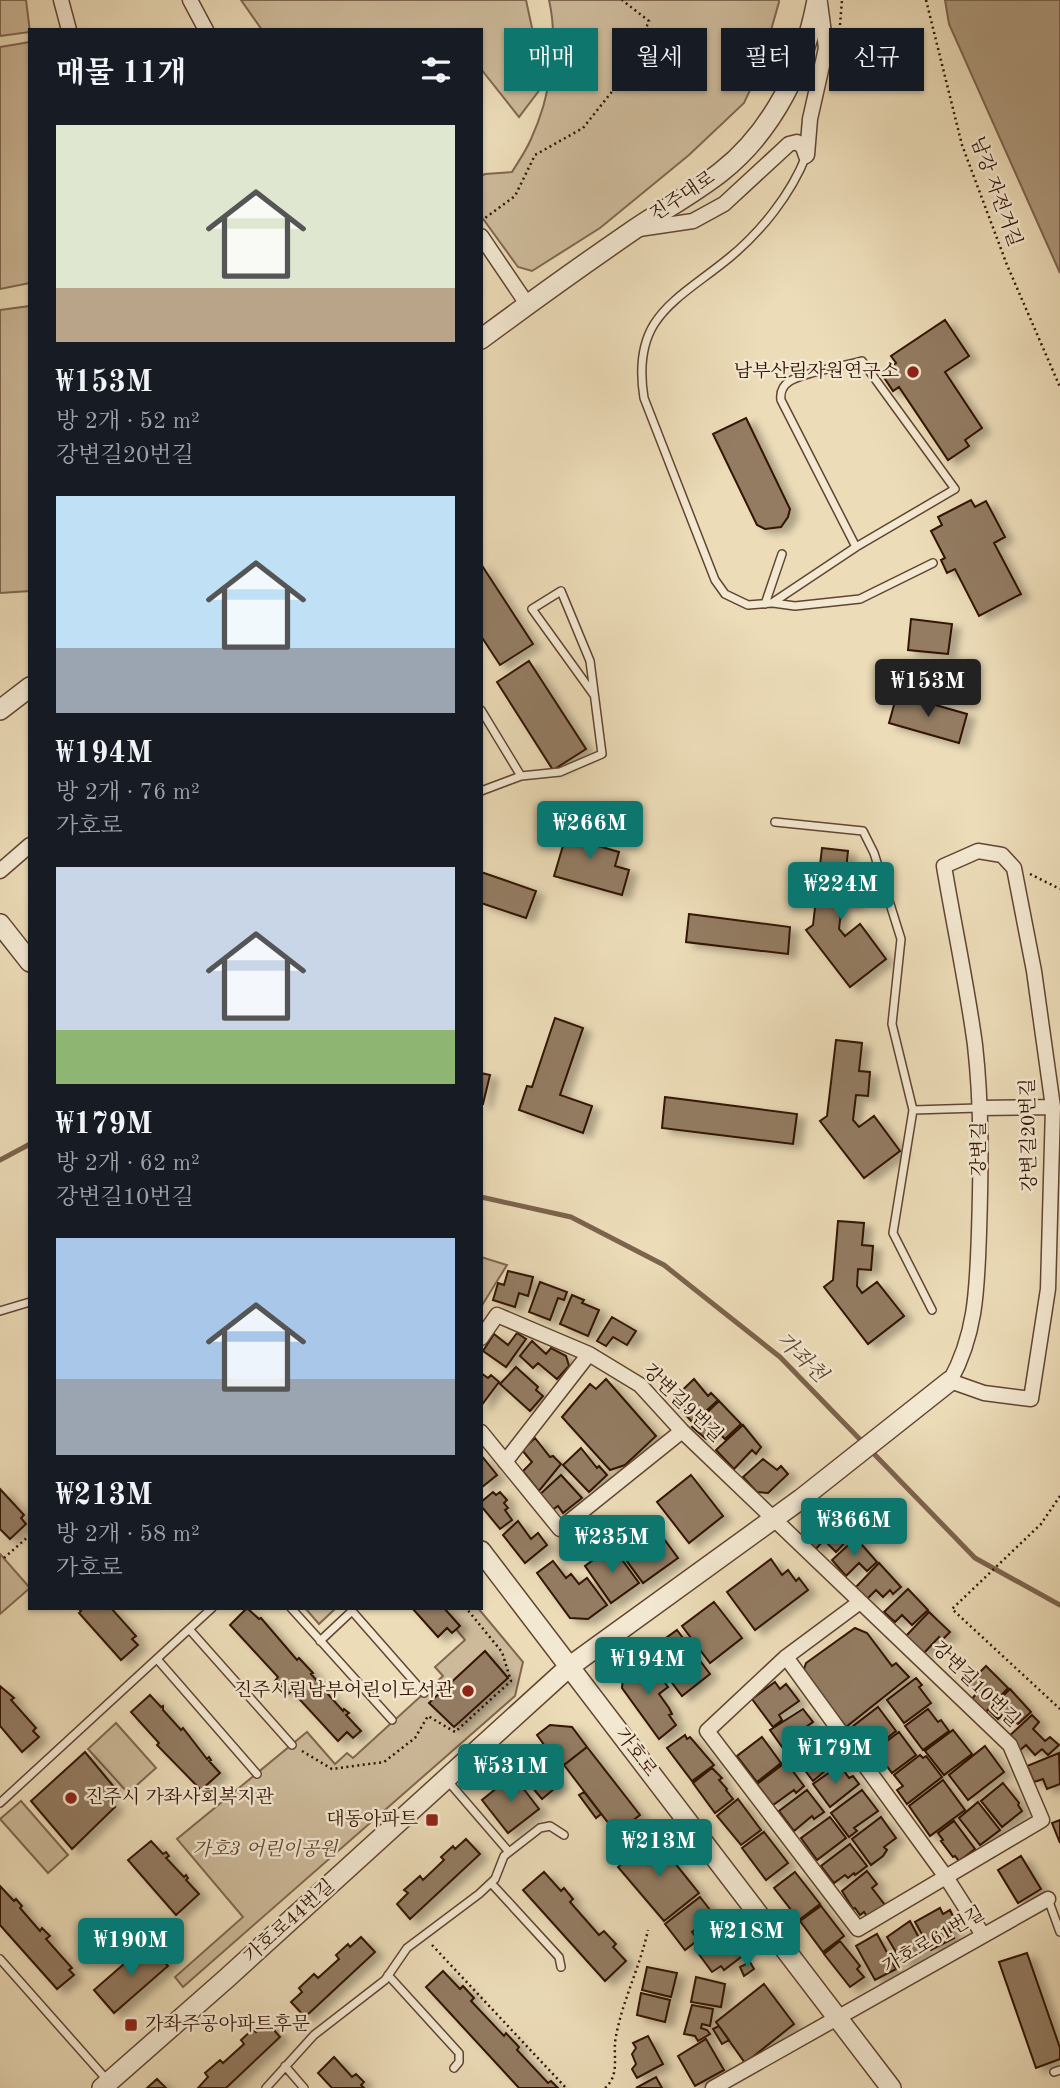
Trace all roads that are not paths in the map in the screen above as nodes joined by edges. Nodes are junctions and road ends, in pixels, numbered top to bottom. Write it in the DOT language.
graph roads {
  1 [pos="61,0"];
  2 [pos="190,0"];
  3 [pos="818,0"];
  4 [pos="68,28"];
  5 [pos="205,28"];
  6 [pos="807,156"];
  7 [pos="634,230"];
  8 [pos="483,239"];
  9 [pos="527,304"];
  10 [pos="483,337"];
  11 [pos="856,547"];
  12 [pos="782,554"];
  13 [pos="933,563"];
  14 [pos="768,603"];
  15 [pos="28,689"];
  16 [pos="594,695"];
  17 [pos="0,710"];
  18 [pos="483,713"];
  19 [pos="521,776"];
  20 [pos="483,790"];
  21 [pos="775,822"];
  22 [pos="28,847"];
  23 [pos="944,866"];
  24 [pos="0,871"];
  25 [pos="0,924"];
  26 [pos="28,959"];
  27 [pos="1053,1107"];
  28 [pos="979,1108"];
  29 [pos="913,1110"];
  30 [pos="28,1303"];
  31 [pos="932,1310"];
  32 [pos="0,1311"];
  33 [pos="483,1335"];
  34 [pos="589,1354"];
  35 [pos="950,1381"];
  36 [pos="682,1431"];
  37 [pos="483,1434"];
  38 [pos="505,1462"];
  39 [pos="774,1519"];
  40 [pos="483,1554"];
  41 [pos="860,1602"];
  42 [pos="210,1610"];
  43 [pos="293,1610"];
  44 [pos="190,1629"];
  45 [pos="320,1641"];
  46 [pos="786,1657"];
  47 [pos="157,1659"];
  48 [pos="569,1667"];
  49 [pos="424,1693"];
  50 [pos="392,1720"];
  51 [pos="292,1745"];
  52 [pos="257,1774"];
  53 [pos="447,1780"];
  54 [pos="0,1803"];
  55 [pos="564,1835"];
  56 [pos="509,1852"];
  57 [pos="946,1877"];
  58 [pos="491,1883"];
  59 [pos="1048,1899"];
  60 [pos="1060,1932"];
  61 [pos="983,1935"];
  62 [pos="0,1959"];
  63 [pos="561,1967"];
  64 [pos="388,1975"];
  65 [pos="838,2018"];
  66 [pos="285,2066"];
  67 [pos="454,2068"];
  68 [pos="105,2085"];
  69 [pos="267,2088"];
  70 [pos="304,2088"];
  71 [pos="713,2088"];
  72 [pos="891,2088"];
  1 -- 4 [label="street"];
  2 -- 5 [label="street"];
  3 -- 6 [label="street"];
  3 -- 7 [label="street, 진주대로"];
  6 -- 7 [label="street"];
  6 -- 14 [label="lane"];
  7 -- 9 [label="street, 진주대로"];
  8 -- 9 [label="street"];
  9 -- 10 [label="street, 진주대로"];
  11 -- 11 [label="lane"];
  11 -- 14 [label="lane"];
  12 -- 14 [label="lane"];
  13 -- 14 [label="lane"];
  15 -- 17 [label="street"];
  16 -- 16 [label="lane"];
  16 -- 19 [label="lane"];
  18 -- 19 [label="lane"];
  19 -- 20 [label="lane"];
  21 -- 29 [label="lane"];
  22 -- 24 [label="street"];
  23 -- 27 [label="street, 강변길20번길"];
  23 -- 28 [label="street, 강변길"];
  25 -- 26 [label="street"];
  27 -- 28 [label="street"];
  27 -- 35 [label="street, 강변길20번길"];
  28 -- 29 [label="lane"];
  28 -- 35 [label="street, 강변길"];
  29 -- 31 [label="lane"];
  30 -- 32 [label="lane"];
  33 -- 34 [label="street, 강변길9번길"];
  34 -- 36 [label="street, 강변길9번길"];
  34 -- 38 [label="street"];
  35 -- 39 [label="street, 강변길"];
  36 -- 38 [label="street"];
  36 -- 39 [label="street, 강변길9번길"];
  37 -- 38 [label="street"];
  39 -- 41 [label="street, 강변길10번길"];
  39 -- 48 [label="street"];
  40 -- 48 [label="street, 가호로"];
  41 -- 46 [label="street"];
  41 -- 57 [label="street, 강변길10번길"];
  42 -- 44 [label="lane"];
  43 -- 45 [label="lane"];
  44 -- 47 [label="lane"];
  44 -- 51 [label="lane"];
  45 -- 49 [label="lane"];
  45 -- 50 [label="lane"];
  46 -- 57 [label="street"];
  46 -- 57 [label="street, 강변길10번길"];
  47 -- 52 [label="lane"];
  47 -- 54 [label="lane"];
  48 -- 53 [label="street, 가호로44번길"];
  48 -- 65 [label="street, 가호로"];
  53 -- 56 [label="lane"];
  53 -- 68 [label="street, 가호로44번길"];
  55 -- 56 [label="lane"];
  56 -- 58 [label="lane"];
  57 -- 61 [label="street"];
  58 -- 63 [label="lane"];
  58 -- 64 [label="lane"];
  59 -- 60 [label="lane"];
  59 -- 61 [label="street, 가호로61번길"];
  61 -- 65 [label="street, 가호로61번길"];
  62 -- 68 [label="lane"];
  64 -- 66 [label="lane"];
  64 -- 67 [label="lane"];
  65 -- 71 [label="street, 가호로61번길"];
  65 -- 72 [label="street, 가호로"];
  66 -- 69 [label="lane"];
  66 -- 70 [label="lane"];
}
